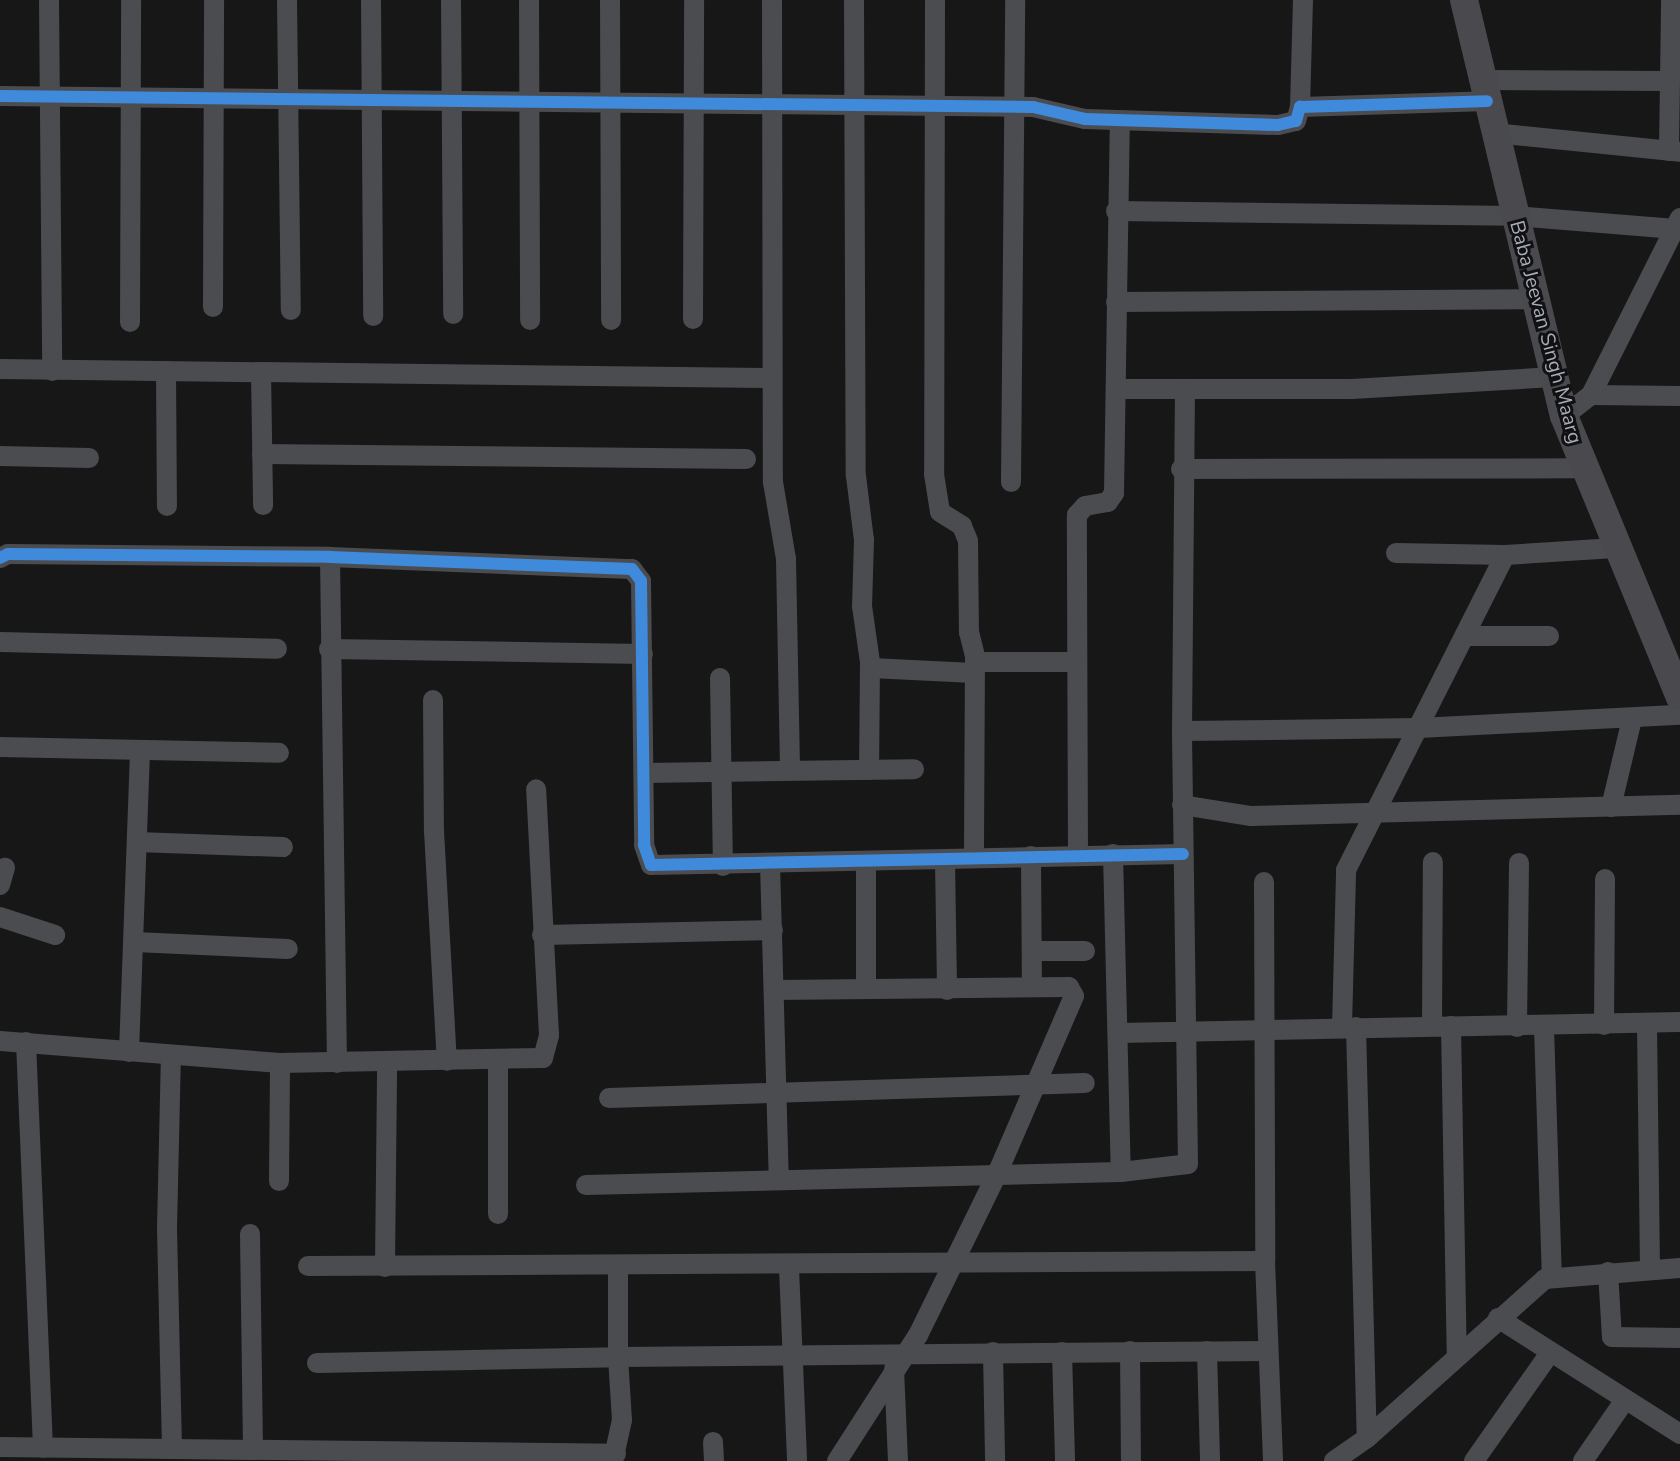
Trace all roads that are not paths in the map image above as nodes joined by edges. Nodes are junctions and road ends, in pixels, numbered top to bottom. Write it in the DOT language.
graph roads {
  1 [pos="49,0"];
  2 [pos="131,0"];
  3 [pos="214,0"];
  4 [pos="287,0"];
  5 [pos="371,0"];
  6 [pos="451,0"];
  7 [pos="529,0"];
  8 [pos="610,0"];
  9 [pos="694,0"];
  10 [pos="772,0"];
  11 [pos="854,0"];
  12 [pos="935,0"];
  13 [pos="1015,0"];
  14 [pos="1303,0"];
  15 [pos="1464,0"];
  16 [pos="1671,0"];
  17 [pos="1669,81"];
  18 [pos="1485,91"];
  19 [pos="133,95"];
  20 [pos="0,96"];
  21 [pos="47,96"];
  22 [pos="214,96"];
  23 [pos="288,99"];
  24 [pos="370,101"];
  25 [pos="609,101"];
  26 [pos="452,103"];
  27 [pos="529,103"];
  28 [pos="693,103"];
  29 [pos="769,105"];
  30 [pos="853,105"];
  31 [pos="933,106"];
  32 [pos="1014,107"];
  33 [pos="1300,107"];
  34 [pos="1120,121"];
  35 [pos="1494,133"];
  36 [pos="1675,152"];
  37 [pos="1116,211"];
  38 [pos="1515,216"];
  39 [pos="1677,223"];
  40 [pos="1535,299"];
  41 [pos="1116,302"];
  42 [pos="213,307"];
  43 [pos="291,310"];
  44 [pos="453,314"];
  45 [pos="373,316"];
  46 [pos="693,319"];
  47 [pos="530,320"];
  48 [pos="611,320"];
  49 [pos="130,322"];
  50 [pos="0,369"];
  51 [pos="52,371"];
  52 [pos="166,371"];
  53 [pos="261,372"];
  54 [pos="1554,377"];
  55 [pos="772,378"];
  56 [pos="1116,389"];
  57 [pos="1185,390"];
  58 [pos="1591,395"];
  59 [pos="1680,396"];
  60 [pos="1564,416"];
  61 [pos="262,454"];
  62 [pos="0,456"];
  63 [pos="89,458"];
  64 [pos="746,459"];
  65 [pos="1584,468"];
  66 [pos="1181,469"];
  67 [pos="1011,482"];
  68 [pos="263,505"];
  69 [pos="167,506"];
  70 [pos="1615,548"];
  71 [pos="1396,553"];
  72 [pos="1505,555"];
  73 [pos="330,557"];
  74 [pos="0,558"];
  75 [pos="1467,636"];
  76 [pos="1549,636"];
  77 [pos="0,642"];
  78 [pos="277,649"];
  79 [pos="329,649"];
  80 [pos="643,654"];
  81 [pos="1076,662"];
  82 [pos="974,667"];
  83 [pos="871,668"];
  84 [pos="720,678"];
  85 [pos="1680,697"];
  86 [pos="433,700"];
  87 [pos="1680,715"];
  88 [pos="1632,719"];
  89 [pos="1419,728"];
  90 [pos="1182,731"];
  91 [pos="0,747"];
  92 [pos="140,752"];
  93 [pos="279,753"];
  94 [pos="914,769"];
  95 [pos="790,770"];
  96 [pos="869,770"];
  97 [pos="722,771"];
  98 [pos="644,773"];
  99 [pos="536,789"];
  100 [pos="1182,805"];
  101 [pos="1680,805"];
  102 [pos="1611,807"];
  103 [pos="1374,813"];
  104 [pos="137,842"];
  105 [pos="283,847"];
  106 [pos="1078,854"];
  107 [pos="1113,854"];
  108 [pos="1183,854"];
  109 [pos="1031,856"];
  110 [pos="974,858"];
  111 [pos="945,860"];
  112 [pos="866,862"];
  113 [pos="1433,862"];
  114 [pos="1519,863"];
  115 [pos="770,864"];
  116 [pos="723,866"];
  117 [pos="1605,879"];
  118 [pos="1264,882"];
  119 [pos="0,917"];
  120 [pos="773,930"];
  121 [pos="55,935"];
  122 [pos="542,935"];
  123 [pos="135,942"];
  124 [pos="288,949"];
  125 [pos="1032,951"];
  126 [pos="1085,951"];
  127 [pos="1032,987"];
  128 [pos="866,989"];
  129 [pos="775,990"];
  130 [pos="947,990"];
  131 [pos="1680,1022"];
  132 [pos="1647,1024"];
  133 [pos="1604,1025"];
  134 [pos="1442,1026"];
  135 [pos="1349,1027"];
  136 [pos="1517,1027"];
  137 [pos="1544,1027"];
  138 [pos="1264,1029"];
  139 [pos="1186,1031"];
  140 [pos="1119,1033"];
  141 [pos="0,1041"];
  142 [pos="26,1042"];
  143 [pos="129,1052"];
  144 [pos="171,1058"];
  145 [pos="447,1061"];
  146 [pos="498,1061"];
  147 [pos="387,1062"];
  148 [pos="280,1063"];
  149 [pos="337,1063"];
  150 [pos="1085,1083"];
  151 [pos="1033,1086"];
  152 [pos="778,1093"];
  153 [pos="609,1098"];
  154 [pos="998,1172"];
  155 [pos="1121,1172"];
  156 [pos="779,1180"];
  157 [pos="279,1181"];
  158 [pos="586,1185"];
  159 [pos="498,1214"];
  160 [pos="250,1234"];
  161 [pos="1265,1261"];
  162 [pos="950,1263"];
  163 [pos="308,1266"];
  164 [pos="385,1267"];
  165 [pos="618,1267"];
  166 [pos="789,1268"];
  167 [pos="1680,1268"];
  168 [pos="1650,1269"];
  169 [pos="1608,1272"];
  170 [pos="1552,1276"];
  171 [pos="1498,1318"];
  172 [pos="1680,1338"];
  173 [pos="1130,1351"];
  174 [pos="1207,1351"];
  175 [pos="1268,1351"];
  176 [pos="993,1352"];
  177 [pos="1062,1352"];
  178 [pos="793,1353"];
  179 [pos="1550,1353"];
  180 [pos="1457,1356"];
  181 [pos="618,1357"];
  182 [pos="899,1361"];
  183 [pos="317,1363"];
  184 [pos="1625,1400"];
  185 [pos="1680,1434"];
  186 [pos="1367,1438"];
  187 [pos="0,1447"];
  188 [pos="43,1448"];
  189 [pos="172,1449"];
  190 [pos="253,1450"];
  191 [pos="403,1457"];
  192 [pos="614,1457"];
  193 [pos="490,1458"];
  194 [pos="797,1461"];
  195 [pos="837,1461"];
  196 [pos="898,1461"];
  197 [pos="995,1461"];
  198 [pos="1065,1461"];
  199 [pos="1131,1461"];
  200 [pos="1210,1461"];
  201 [pos="1273,1461"];
  202 [pos="1334,1461"];
  203 [pos="1474,1461"];
  204 [pos="1583,1461"];
  1 -- 21 [label="street"];
  2 -- 19 [label="street"];
  3 -- 22 [label="street"];
  4 -- 23 [label="street"];
  5 -- 24 [label="street"];
  6 -- 26 [label="street"];
  7 -- 27 [label="street"];
  8 -- 25 [label="street"];
  9 -- 28 [label="street"];
  10 -- 29 [label="street"];
  11 -- 30 [label="street"];
  12 -- 31 [label="street"];
  13 -- 32 [label="street"];
  14 -- 33 [label="street"];
  15 -- 18 [label="street, Baba Jeevan Singh Maarg"];
  16 -- 17 [label="street"];
  17 -- 18 [label="street"];
  17 -- 36 [label="street"];
  18 -- 33 [label="street"];
  18 -- 35 [label="street, Baba Jeevan Singh Maarg"];
  19 -- 21 [label="street"];
  19 -- 22 [label="street"];
  19 -- 49 [label="street"];
  20 -- 21 [label="street"];
  21 -- 51 [label="street"];
  22 -- 23 [label="street"];
  22 -- 42 [label="street"];
  23 -- 24 [label="street"];
  23 -- 43 [label="street"];
  24 -- 26 [label="street"];
  24 -- 45 [label="street"];
  25 -- 27 [label="street"];
  25 -- 28 [label="street"];
  25 -- 48 [label="street"];
  26 -- 27 [label="street"];
  26 -- 44 [label="street"];
  27 -- 47 [label="street"];
  28 -- 29 [label="street"];
  28 -- 46 [label="street"];
  29 -- 30 [label="street"];
  29 -- 55 [label="street"];
  30 -- 31 [label="street"];
  30 -- 83 [label="street"];
  31 -- 32 [label="street"];
  31 -- 82 [label="street"];
  32 -- 34 [label="street"];
  32 -- 67 [label="street"];
  33 -- 34 [label="street"];
  34 -- 37 [label="street"];
  35 -- 36 [label="street"];
  35 -- 38 [label="street, Baba Jeevan Singh Maarg"];
  37 -- 38 [label="street"];
  37 -- 41 [label="street"];
  38 -- 39 [label="street"];
  38 -- 40 [label="street, Baba Jeevan Singh Maarg"];
  39 -- 58 [label="street"];
  40 -- 41 [label="street"];
  40 -- 54 [label="street, Baba Jeevan Singh Maarg"];
  41 -- 56 [label="street"];
  50 -- 51 [label="street"];
  51 -- 52 [label="street"];
  52 -- 53 [label="street"];
  52 -- 69 [label="street"];
  53 -- 55 [label="street"];
  53 -- 61 [label="street"];
  54 -- 57 [label="street"];
  54 -- 60 [label="street, Baba Jeevan Singh Maarg"];
  55 -- 95 [label="street"];
  56 -- 57 [label="street"];
  56 -- 81 [label="street"];
  57 -- 66 [label="street"];
  58 -- 59 [label="street"];
  58 -- 60 [label="street"];
  60 -- 65 [label="street, Baba Jeevan Singh Maarg"];
  61 -- 64 [label="street"];
  61 -- 68 [label="street"];
  62 -- 63 [label="street"];
  65 -- 66 [label="street"];
  65 -- 70 [label="street, Baba Jeevan Singh Maarg"];
  66 -- 90 [label="street"];
  70 -- 72 [label="street"];
  70 -- 85 [label="street, Baba Jeevan Singh Maarg"];
  71 -- 72 [label="street"];
  72 -- 75 [label="street"];
  73 -- 74 [label="street"];
  73 -- 79 [label="street"];
  73 -- 80 [label="street"];
  75 -- 76 [label="street"];
  75 -- 89 [label="street"];
  77 -- 78 [label="street"];
  79 -- 80 [label="street"];
  79 -- 149 [label="street"];
  80 -- 98 [label="street"];
  81 -- 82 [label="street"];
  81 -- 106 [label="street"];
  82 -- 83 [label="street"];
  82 -- 110 [label="street"];
  83 -- 96 [label="street"];
  84 -- 97 [label="street"];
  86 -- 145 [label="street"];
  87 -- 88 [label="street"];
  88 -- 89 [label="street"];
  88 -- 102 [label="street"];
  89 -- 90 [label="street"];
  89 -- 103 [label="street"];
  90 -- 100 [label="street"];
  91 -- 92 [label="street"];
  92 -- 93 [label="street"];
  92 -- 104 [label="street"];
  94 -- 96 [label="street"];
  95 -- 96 [label="street"];
  95 -- 97 [label="street"];
  97 -- 98 [label="street"];
  97 -- 116 [label="street"];
  98 -- 116 [label="street"];
  99 -- 122 [label="street"];
  100 -- 103 [label="street"];
  100 -- 108 [label="street"];
  101 -- 102 [label="street"];
  102 -- 103 [label="street"];
  103 -- 135 [label="street"];
  104 -- 105 [label="street"];
  104 -- 123 [label="street"];
  106 -- 107 [label="street"];
  106 -- 109 [label="street"];
  107 -- 108 [label="street"];
  107 -- 140 [label="street"];
  108 -- 139 [label="street"];
  109 -- 110 [label="street"];
  109 -- 125 [label="street"];
  110 -- 111 [label="street"];
  111 -- 112 [label="street"];
  111 -- 130 [label="street"];
  112 -- 115 [label="street"];
  112 -- 128 [label="street"];
  113 -- 134 [label="street"];
  114 -- 136 [label="street"];
  115 -- 116 [label="street"];
  115 -- 120 [label="street"];
  117 -- 133 [label="street"];
  118 -- 138 [label="street"];
  119 -- 121 [label="street"];
  120 -- 122 [label="street"];
  120 -- 129 [label="street"];
  122 -- 146 [label="street"];
  123 -- 124 [label="street"];
  123 -- 143 [label="street"];
  125 -- 126 [label="street"];
  125 -- 127 [label="street"];
  127 -- 130 [label="street"];
  127 -- 151 [label="street"];
  128 -- 129 [label="street"];
  128 -- 130 [label="street"];
  129 -- 152 [label="street"];
  131 -- 132 [label="street"];
  132 -- 133 [label="street"];
  132 -- 168 [label="street"];
  133 -- 137 [label="street"];
  134 -- 135 [label="street"];
  134 -- 136 [label="street"];
  134 -- 180 [label="street"];
  135 -- 138 [label="street"];
  135 -- 186 [label="street"];
  136 -- 137 [label="street"];
  137 -- 170 [label="street"];
  138 -- 139 [label="street"];
  138 -- 161 [label="street"];
  139 -- 140 [label="street"];
  139 -- 155 [label="street"];
  140 -- 155 [label="street"];
  141 -- 142 [label="street"];
  142 -- 143 [label="street"];
  142 -- 188 [label="street"];
  143 -- 144 [label="street"];
  144 -- 148 [label="street"];
  144 -- 189 [label="street"];
  145 -- 146 [label="street"];
  145 -- 147 [label="street"];
  146 -- 159 [label="street"];
  147 -- 149 [label="street"];
  147 -- 164 [label="street"];
  148 -- 149 [label="street"];
  148 -- 157 [label="street"];
  150 -- 151 [label="street"];
  151 -- 152 [label="street"];
  151 -- 154 [label="street"];
  152 -- 153 [label="street"];
  152 -- 156 [label="street"];
  154 -- 155 [label="street"];
  154 -- 156 [label="street"];
  154 -- 162 [label="street"];
  156 -- 158 [label="street"];
  160 -- 190 [label="street"];
  161 -- 162 [label="street"];
  161 -- 175 [label="street"];
  162 -- 166 [label="street"];
  162 -- 182 [label="street"];
  163 -- 164 [label="street"];
  164 -- 165 [label="street"];
  165 -- 166 [label="street"];
  165 -- 181 [label="street"];
  166 -- 178 [label="street"];
  167 -- 168 [label="street"];
  168 -- 169 [label="street"];
  169 -- 170 [label="street"];
  169 -- 172 [label="street"];
  170 -- 171 [label="street"];
  171 -- 179 [label="street"];
  171 -- 180 [label="street"];
  173 -- 174 [label="street"];
  173 -- 177 [label="street"];
  173 -- 199 [label="street"];
  174 -- 175 [label="street"];
  174 -- 200 [label="street"];
  175 -- 201 [label="street"];
  176 -- 177 [label="street"];
  176 -- 182 [label="street"];
  176 -- 197 [label="street"];
  177 -- 198 [label="street"];
  178 -- 181 [label="street"];
  178 -- 182 [label="street"];
  178 -- 194 [label="street"];
  179 -- 184 [label="street"];
  179 -- 203 [label="street"];
  180 -- 186 [label="street"];
  181 -- 183 [label="street"];
  181 -- 192 [label="street"];
  182 -- 195 [label="street"];
  182 -- 196 [label="street"];
  184 -- 185 [label="street"];
  184 -- 204 [label="street"];
  186 -- 202 [label="street"];
  187 -- 188 [label="street"];
  188 -- 189 [label="street"];
  189 -- 190 [label="street"];
  190 -- 191 [label="street"];
  191 -- 193 [label="street"];
  192 -- 193 [label="street"];
}
